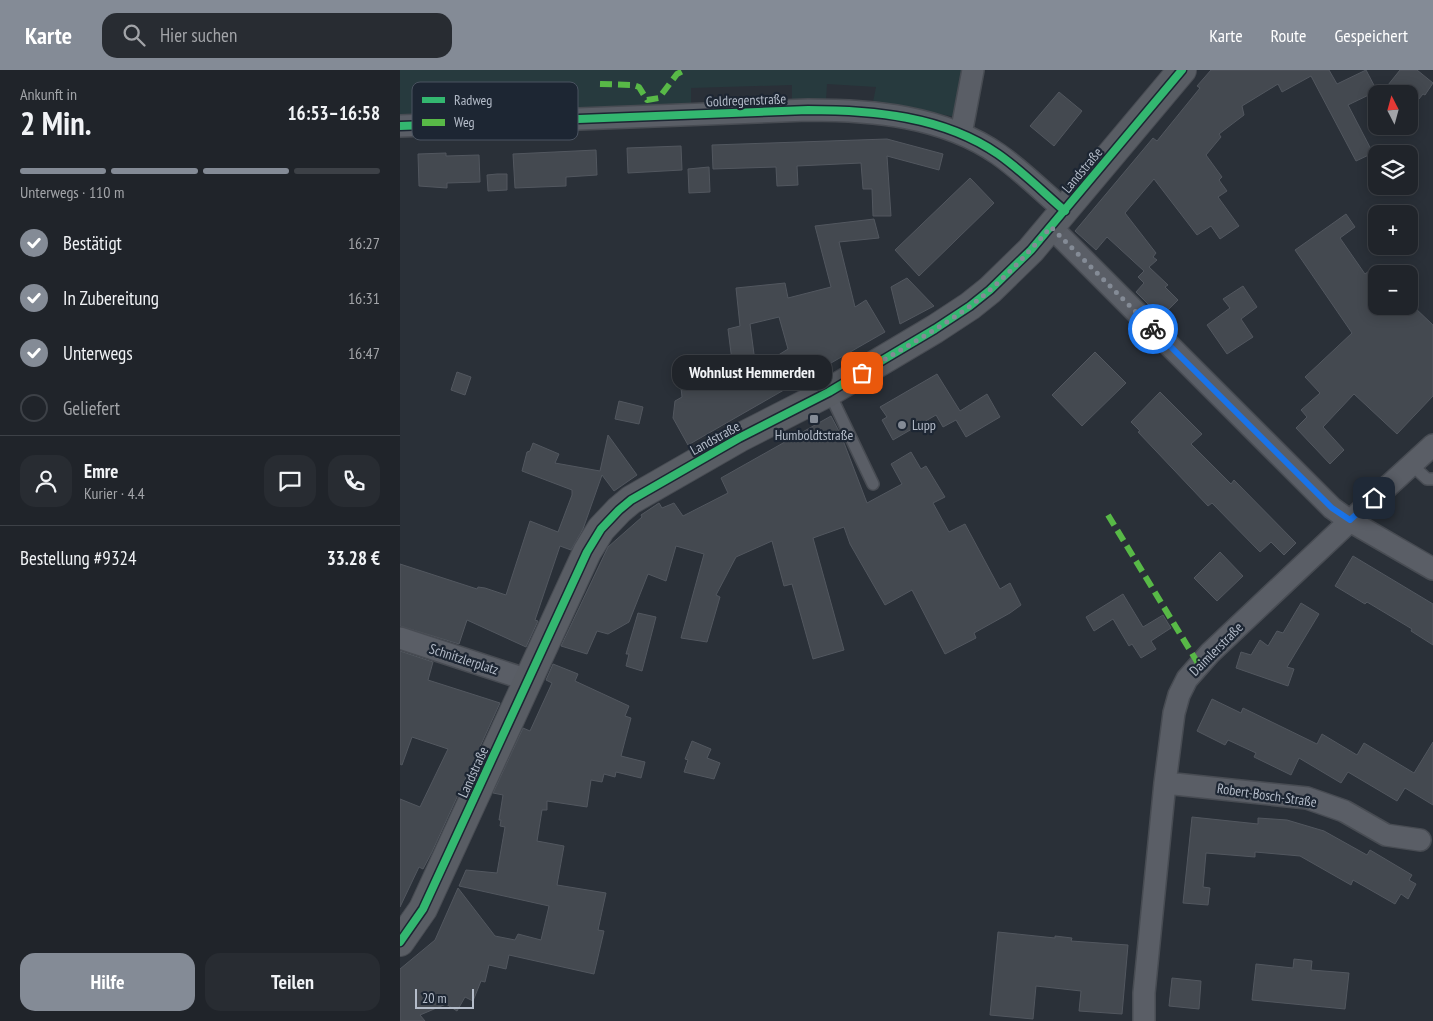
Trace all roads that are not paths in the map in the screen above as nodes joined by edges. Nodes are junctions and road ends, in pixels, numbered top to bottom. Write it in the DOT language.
graph roads {
  1 [pos="973,70"];
  2 [pos="1182,70"];
  3 [pos="578,119"];
  4 [pos="961,134"];
  5 [pos="1058,219"];
  6 [pos="829,392"];
  7 [pos="1433,445"];
  8 [pos="1411,464"];
  9 [pos="1433,479"];
  10 [pos="873,484"];
  11 [pos="1350,520"];
  12 [pos="1433,568"];
  13 [pos="400,638"];
  14 [pos="528,680"];
  15 [pos="1165,783"];
  16 [pos="1420,840"];
  17 [pos="400,942"];
  18 [pos="1144,1021"];
  1 -- 4 [label="street"];
  2 -- 5 [label="street, Landstraße"];
  3 -- 4 [label="street, Goldregenstraße"];
  4 -- 5 [label="street, Goldregenstraße"];
  5 -- 6 [label="street, Landstraße"];
  5 -- 11 [label="street"];
  6 -- 10 [label="lane"];
  6 -- 14 [label="street, Landstraße"];
  7 -- 8 [label="street, Daimlerstraße"];
  8 -- 9 [label="lane"];
  8 -- 11 [label="street, Daimlerstraße"];
  11 -- 12 [label="street"];
  11 -- 15 [label="street, Daimlerstraße"];
  13 -- 14 [label="street, Schnitzlerplatz"];
  14 -- 17 [label="street, Landstraße"];
  15 -- 16 [label="street, Robert-Bosch-Straße"];
  15 -- 18 [label="street, Daimlerstraße"];
}
